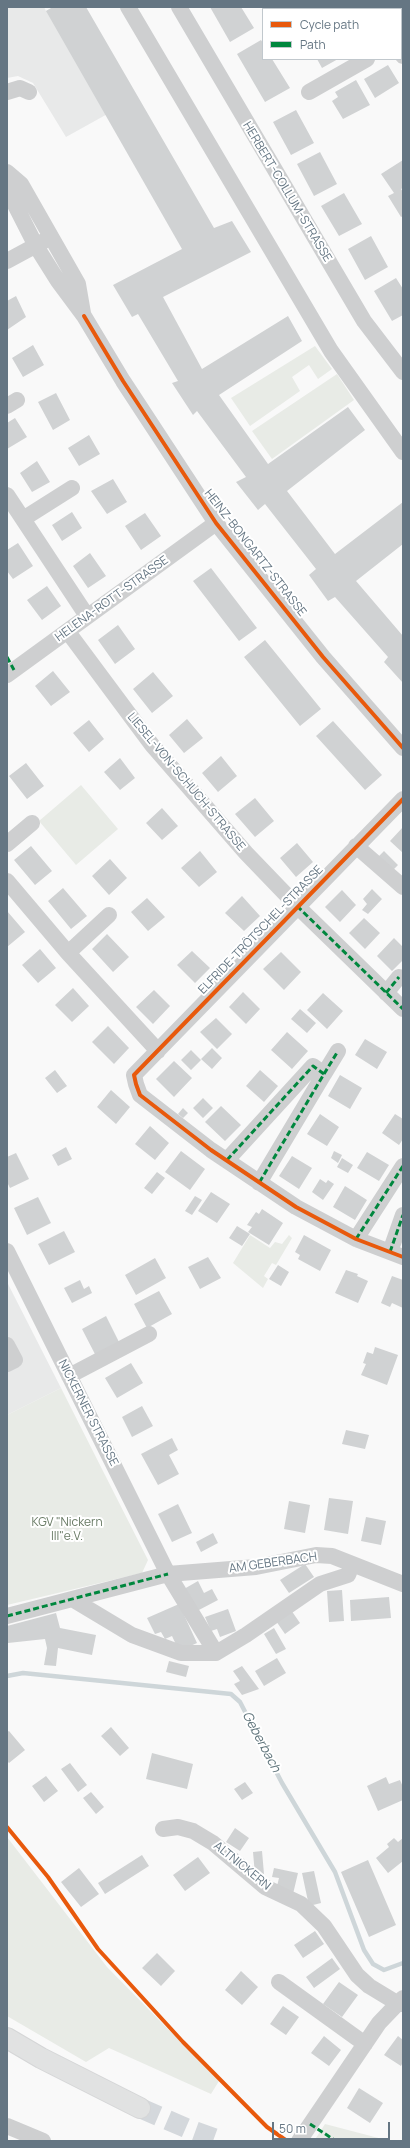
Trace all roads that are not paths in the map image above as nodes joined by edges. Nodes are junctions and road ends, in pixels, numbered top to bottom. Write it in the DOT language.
graph roads {
  1 [pos="128,7"];
  2 [pos="179,7"];
  3 [pos="365,60"];
  4 [pos="7,92"];
  5 [pos="29,92"];
  6 [pos="309,92"];
  7 [pos="7,172"];
  8 [pos="7,189"];
  9 [pos="51,238"];
  10 [pos="36,246"];
  11 [pos="7,261"];
  12 [pos="84,316"];
  13 [pos="403,372"];
  14 [pos="403,452"];
  15 [pos="72,488"];
  16 [pos="7,495"];
  17 [pos="23,519"];
  18 [pos="216,523"];
  19 [pos="87,616"];
  20 [pos="68,632"];
  21 [pos="7,675"];
  22 [pos="403,748"];
  23 [pos="403,798"];
  24 [pos="32,824"];
  25 [pos="7,844"];
  26 [pos="356,846"];
  27 [pos="7,881"];
  28 [pos="403,887"];
  29 [pos="297,906"];
  30 [pos="109,915"];
  31 [pos="68,953"];
  32 [pos="399,977"];
  33 [pos="386,993"];
  34 [pos="403,1009"];
  35 [pos="158,1051"];
  36 [pos="338,1051"];
  37 [pos="324,1074"];
  38 [pos="227,1160"];
  39 [pos="403,1166"];
  40 [pos="259,1183"];
  41 [pos="403,1215"];
  42 [pos="356,1239"];
  43 [pos="7,1251"];
  44 [pos="397,1255"];
  45 [pos="148,1334"];
  46 [pos="7,1344"];
  47 [pos="7,1364"];
  48 [pos="69,1376"];
  49 [pos="352,1565"];
  50 [pos="168,1574"];
  51 [pos="403,1584"];
  52 [pos="72,1599"];
  53 [pos="7,1616"];
  54 [pos="216,1653"];
  55 [pos="163,1829"];
  56 [pos="279,1982"];
  57 [pos="401,2002"];
  58 [pos="7,2038"];
  59 [pos="365,2044"];
  60 [pos="140,2108"];
  61 [pos="7,2126"];
  62 [pos="43,2141"];
  63 [pos="299,2141"];
  1 -- 14 [label="street"];
  2 -- 13 [label="street, HERBERT-COLLUM-STRASSE"];
  3 -- 6 [label="street"];
  4 -- 5 [label="street"];
  7 -- 9 [label="street, HEINZ-BONGARTZ-STRASSE"];
  8 -- 10 [label="street, HEINZ-BONGARTZ-STRASSE"];
  9 -- 10 [label="street"];
  9 -- 12 [label="street, HEINZ-BONGARTZ-STRASSE"];
  10 -- 11 [label="street"];
  10 -- 12 [label="street, HEINZ-BONGARTZ-STRASSE"];
  12 -- 18 [label="street, HEINZ-BONGARTZ-STRASSE"];
  15 -- 17 [label="street"];
  16 -- 17 [label="street"];
  17 -- 19 [label="street"];
  18 -- 19 [label="street, HELENA-ROTT-STRASSE"];
  18 -- 22 [label="street, HEINZ-BONGARTZ-STRASSE"];
  19 -- 20 [label="street, HELENA-ROTT-STRASSE"];
  20 -- 21 [label="street, HELENA-ROTT-STRASSE"];
  20 -- 29 [label="street, LIESEL-VON-SCHUCH-STRASSE"];
  23 -- 26 [label="street, ELFRIDE-TRÖTSCHEL-STRASSE"];
  24 -- 25 [label="street"];
  26 -- 28 [label="street"];
  26 -- 29 [label="street, ELFRIDE-TRÖTSCHEL-STRASSE"];
  27 -- 31 [label="street"];
  29 -- 33 [label="street, ELFRIDE-TRÖTSCHEL-STRASSE"];
  29 -- 35 [label="street, ELFRIDE-TRÖTSCHEL-STRASSE"];
  30 -- 31 [label="street"];
  31 -- 35 [label="street"];
  32 -- 33 [label="street"];
  33 -- 34 [label="street, ELFRIDE-TRÖTSCHEL-STRASSE"];
  35 -- 38 [label="street, ELFRIDE-TRÖTSCHEL-STRASSE"];
  36 -- 37 [label="street"];
  37 -- 38 [label="street"];
  37 -- 40 [label="street"];
  38 -- 40 [label="street"];
  39 -- 42 [label="street"];
  40 -- 42 [label="street"];
  41 -- 44 [label="street"];
  42 -- 44 [label="street"];
  43 -- 48 [label="street, NICKERNER STRASSE"];
  45 -- 48 [label="street"];
  46 -- 47 [label="street"];
  48 -- 50 [label="street, NICKERNER STRASSE"];
  49 -- 50 [label="street, AM GEBERBACH"];
  49 -- 51 [label="street, AM GEBERBACH"];
  49 -- 54 [label="street"];
  50 -- 52 [label="street, AM GEBERBACH"];
  50 -- 54 [label="street"];
  52 -- 53 [label="street, AM GEBERBACH"];
  52 -- 54 [label="street"];
  55 -- 57 [label="street, ALTNICKERN"];
  56 -- 59 [label="street"];
  57 -- 59 [label="street, ALTNICKERN"];
  58 -- 60 [label="main road"];
  59 -- 63 [label="street, ALTNICKERN"];
  61 -- 62 [label="street"];
}
